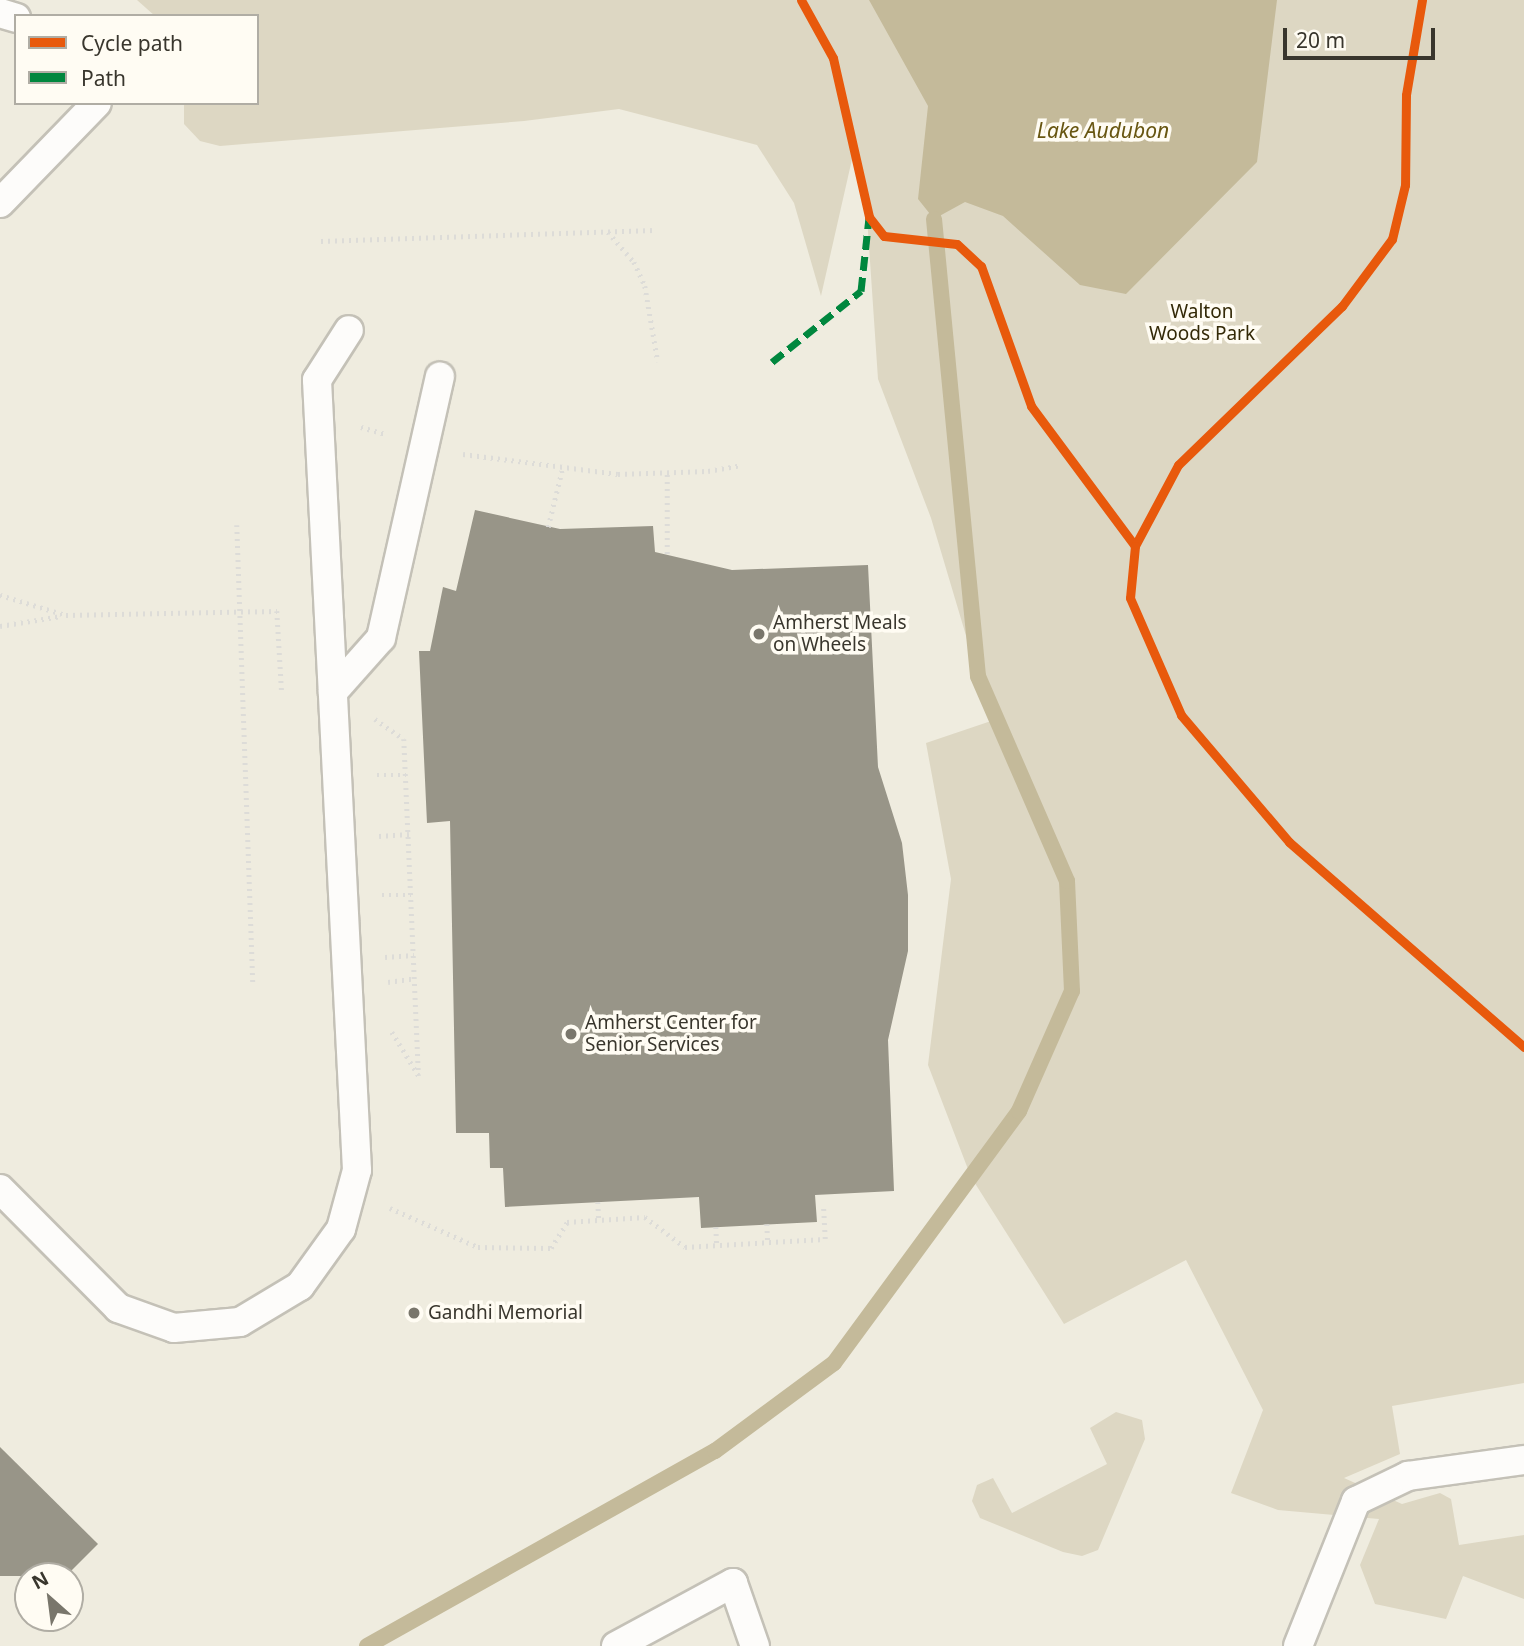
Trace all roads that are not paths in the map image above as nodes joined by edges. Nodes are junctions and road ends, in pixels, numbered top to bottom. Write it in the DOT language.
graph roads {
  1 [pos="95,105"];
  2 [pos="0,203"];
  3 [pos="349,330"];
  4 [pos="440,377"];
  5 [pos="333,692"];
  6 [pos="0,1189"];
  7 [pos="1524,1460"];
  8 [pos="616,1646"];
  9 [pos="755,1646"];
  10 [pos="1298,1646"];
  1 -- 2 [label="lane"];
  3 -- 5 [label="lane"];
  4 -- 5 [label="lane"];
  5 -- 6 [label="lane"];
  7 -- 10 [label="lane"];
  8 -- 9 [label="lane"];
}
